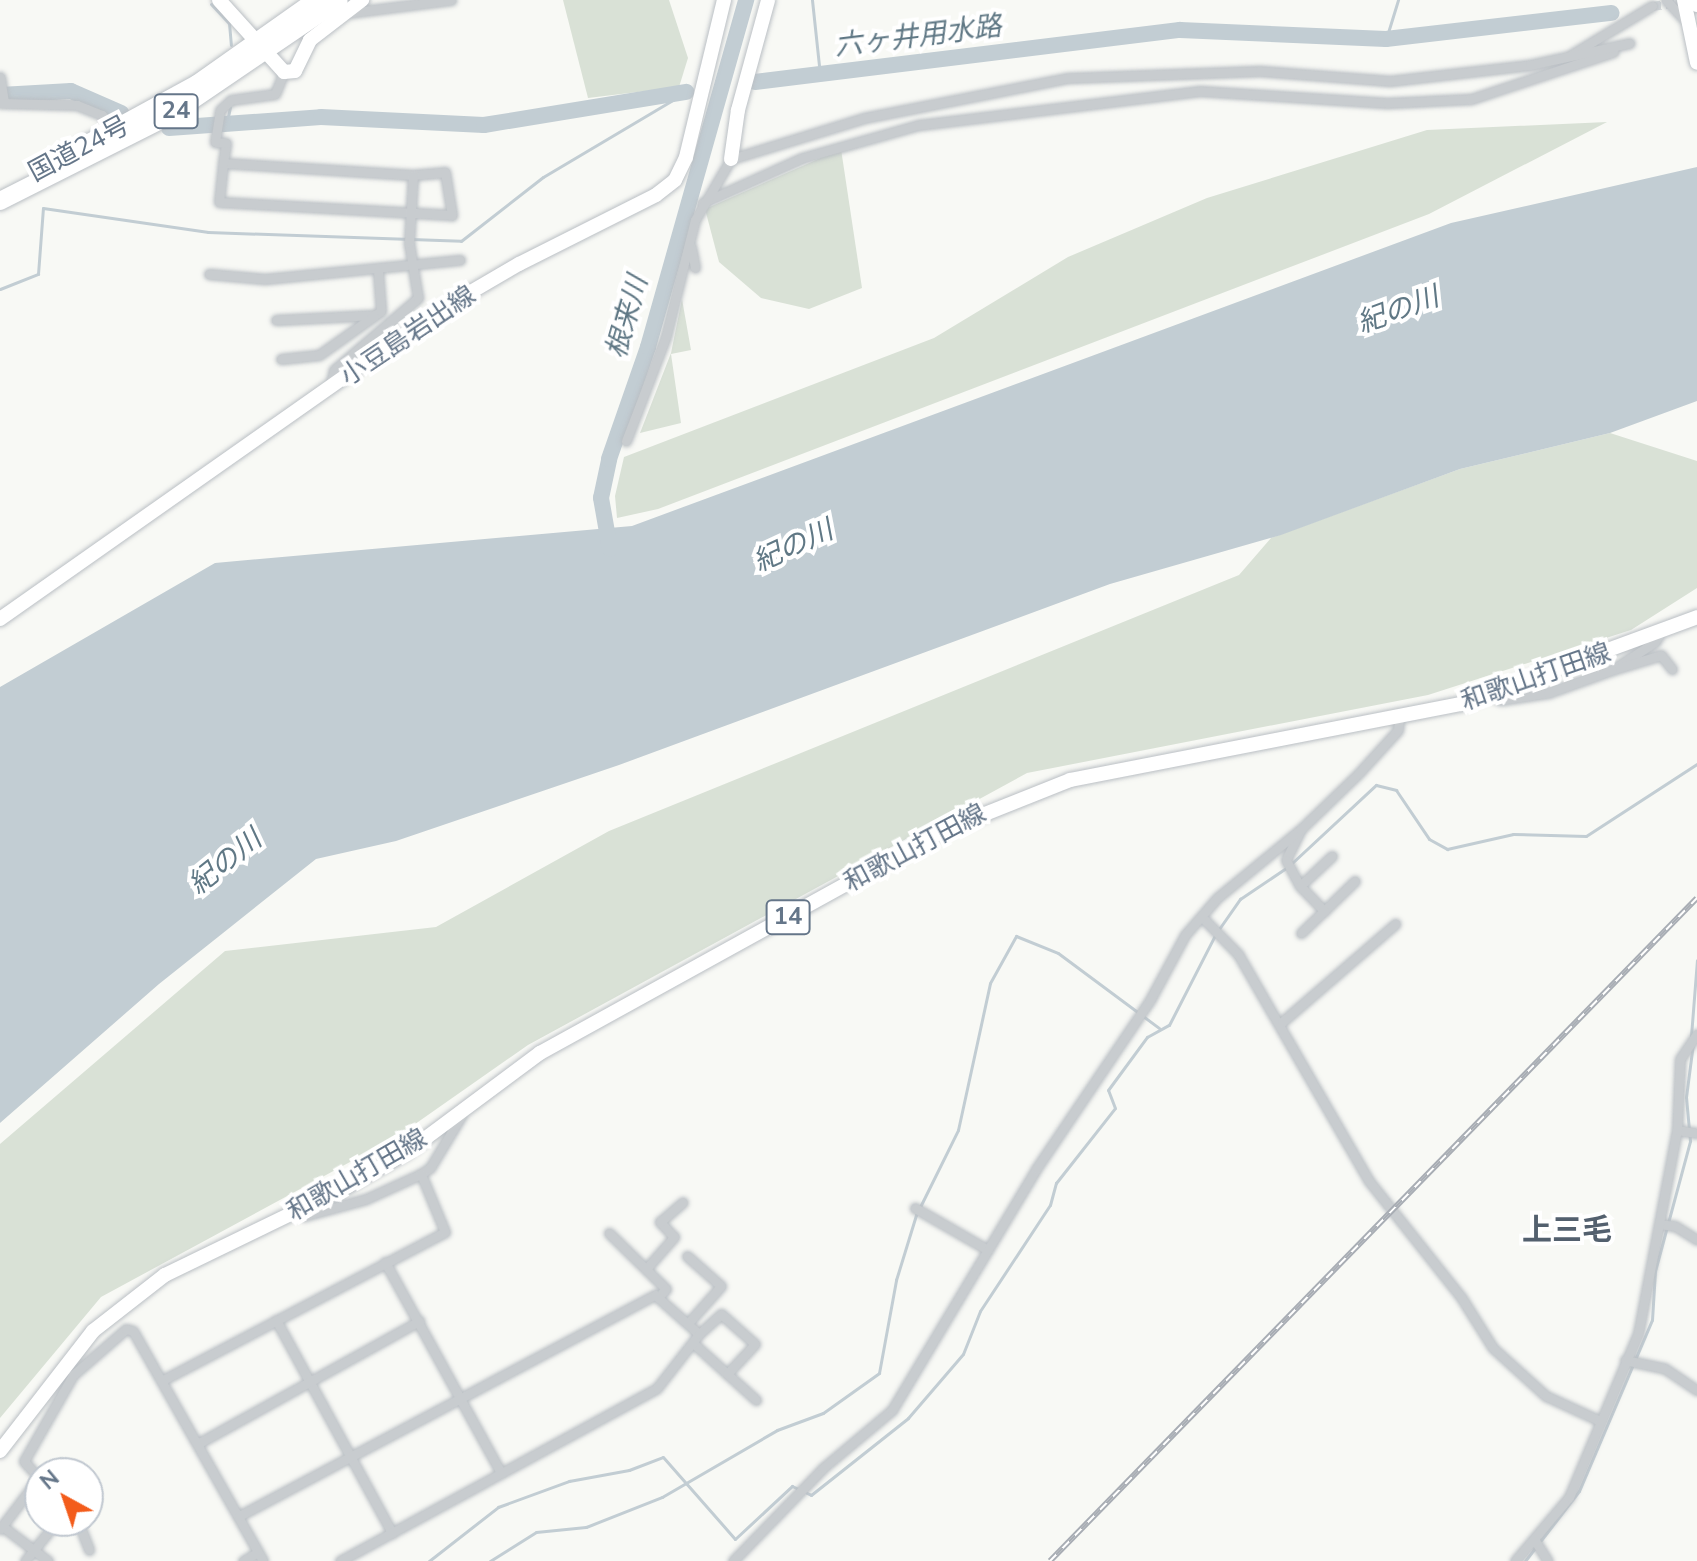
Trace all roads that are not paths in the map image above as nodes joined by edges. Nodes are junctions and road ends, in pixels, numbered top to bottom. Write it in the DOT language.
graph roads {
  1 [pos="219,0"];
  2 [pos="316,0"];
  3 [pos="362,0"];
  4 [pos="451,0"];
  5 [pos="724,0"];
  6 [pos="768,0"];
  7 [pos="1666,0"];
  8 [pos="1684,0"];
  9 [pos="423,2"];
  10 [pos="1647,4"];
  11 [pos="342,7"];
  12 [pos="1691,37"];
  13 [pos="261,47"];
  14 [pos="1569,56"];
  15 [pos="1697,63"];
  16 [pos="284,72"];
  17 [pos="0,77"];
  18 [pos="2,102"];
  19 [pos="113,130"];
  20 [pos="731,159"];
  21 [pos="223,163"];
  22 [pos="413,175"];
  23 [pos="0,189"];
  24 [pos="0,201"];
  25 [pos="702,203"];
  26 [pos="411,214"];
  27 [pos="690,244"];
  28 [pos="460,260"];
  29 [pos="695,268"];
  30 [pos="413,269"];
  31 [pos="378,271"];
  32 [pos="209,274"];
  33 [pos="375,315"];
  34 [pos="276,320"];
  35 [pos="281,359"];
  36 [pos="329,388"];
  37 [pos="626,441"];
  38 [pos="1697,617"];
  39 [pos="0,619"];
  40 [pos="1661,632"];
  41 [pos="1672,669"];
  42 [pos="1612,670"];
  43 [pos="1488,695"];
  44 [pos="1399,719"];
  45 [pos="1301,829"];
  46 [pos="1332,856"];
  47 [pos="1355,881"];
  48 [pos="1300,886"];
  49 [pos="1324,911"];
  50 [pos="1205,920"];
  51 [pos="1395,924"];
  52 [pos="1301,933"];
  53 [pos="1282,1022"];
  54 [pos="1697,1034"];
  55 [pos="463,1110"];
  56 [pos="1677,1130"];
  57 [pos="1697,1133"];
  58 [pos="421,1174"];
  59 [pos="683,1202"];
  60 [pos="915,1208"];
  61 [pos="298,1210"];
  62 [pos="1659,1224"];
  63 [pos="609,1233"];
  64 [pos="1697,1240"];
  65 [pos="988,1250"];
  66 [pos="687,1256"];
  67 [pos="385,1262"];
  68 [pos="646,1269"];
  69 [pos="659,1296"];
  70 [pos="276,1320"];
  71 [pos="419,1321"];
  72 [pos="689,1322"];
  73 [pos="696,1338"];
  74 [pos="1625,1360"];
  75 [pos="67,1372"];
  76 [pos="727,1374"];
  77 [pos="163,1380"];
  78 [pos="310,1381"];
  79 [pos="1697,1389"];
  80 [pos="460,1397"];
  81 [pos="756,1400"];
  82 [pos="1600,1421"];
  83 [pos="199,1443"];
  84 [pos="0,1451"];
  85 [pos="350,1456"];
  86 [pos="26,1457"];
  87 [pos="501,1473"];
  88 [pos="24,1498"];
  89 [pos="239,1516"];
  90 [pos="1,1527"];
  91 [pos="392,1533"];
  92 [pos="44,1537"];
  93 [pos="84,1537"];
  94 [pos="1534,1539"];
  95 [pos="34,1550"];
  96 [pos="89,1550"];
  97 [pos="261,1557"];
  98 [pos="25,1561"];
  99 [pos="48,1561"];
  100 [pos="243,1561"];
  101 [pos="340,1561"];
  102 [pos="733,1561"];
  103 [pos="1515,1561"];
  104 [pos="1548,1561"];
  1 -- 13 [label="main road"];
  2 -- 13 [label="highway, 国道24号 / 24"];
  3 -- 11 [label="main road"];
  4 -- 9 [label="street"];
  5 -- 36 [label="main road, 小豆島岩出線"];
  6 -- 20 [label="main road"];
  7 -- 12 [label="street"];
  8 -- 12 [label="main road"];
  9 -- 11 [label="street"];
  10 -- 14 [label="street"];
  11 -- 13 [label="highway, 国道24号 / 24"];
  11 -- 16 [label="main road"];
  12 -- 15 [label="main road"];
  13 -- 16 [label="main road"];
  13 -- 19 [label="highway, 国道24号 / 24"];
  13 -- 24 [label="highway, 国道24号 / 24"];
  14 -- 20 [label="street"];
  14 -- 25 [label="street"];
  16 -- 21 [label="street"];
  17 -- 18 [label="street"];
  18 -- 19 [label="street"];
  19 -- 23 [label="highway, 国道24号 / 24"];
  20 -- 25 [label="street"];
  21 -- 22 [label="street"];
  21 -- 26 [label="street"];
  22 -- 26 [label="street"];
  22 -- 26 [label="street"];
  25 -- 27 [label="street"];
  26 -- 30 [label="street"];
  27 -- 29 [label="street"];
  27 -- 37 [label="street"];
  28 -- 30 [label="street"];
  30 -- 31 [label="street"];
  30 -- 36 [label="street"];
  31 -- 32 [label="street"];
  31 -- 33 [label="street"];
  33 -- 34 [label="street"];
  33 -- 35 [label="street"];
  36 -- 39 [label="main road, 小豆島岩出線"];
  38 -- 40 [label="main road, 和歌山打田線 / 14"];
  40 -- 42 [label="street"];
  40 -- 43 [label="main road, 和歌山打田線 / 14"];
  41 -- 42 [label="street"];
  42 -- 43 [label="street"];
  43 -- 44 [label="main road, 和歌山打田線 / 14"];
  44 -- 45 [label="street"];
  44 -- 55 [label="main road, 和歌山打田線 / 14"];
  45 -- 48 [label="street"];
  45 -- 50 [label="street"];
  46 -- 48 [label="street"];
  47 -- 49 [label="street"];
  48 -- 49 [label="street"];
  49 -- 52 [label="street"];
  50 -- 53 [label="street"];
  50 -- 65 [label="street"];
  51 -- 53 [label="street"];
  53 -- 82 [label="street"];
  54 -- 56 [label="street"];
  55 -- 58 [label="street"];
  55 -- 61 [label="main road, 和歌山打田線 / 14"];
  56 -- 57 [label="street"];
  56 -- 62 [label="street"];
  58 -- 61 [label="street"];
  58 -- 67 [label="street"];
  59 -- 68 [label="street"];
  60 -- 65 [label="street"];
  61 -- 75 [label="main road, 和歌山打田線 / 14"];
  62 -- 64 [label="street"];
  62 -- 74 [label="street"];
  63 -- 68 [label="street"];
  65 -- 102 [label="street"];
  66 -- 72 [label="street"];
  67 -- 70 [label="street"];
  67 -- 71 [label="street"];
  68 -- 69 [label="street"];
  69 -- 72 [label="street"];
  69 -- 80 [label="street"];
  70 -- 77 [label="street"];
  70 -- 78 [label="street"];
  71 -- 78 [label="street"];
  71 -- 80 [label="street"];
  72 -- 73 [label="street"];
  73 -- 76 [label="street"];
  73 -- 76 [label="street"];
  73 -- 87 [label="street"];
  74 -- 79 [label="street"];
  74 -- 82 [label="street"];
  75 -- 77 [label="street"];
  75 -- 84 [label="main road, 和歌山打田線 / 14"];
  75 -- 86 [label="street"];
  76 -- 81 [label="street"];
  77 -- 83 [label="street"];
  78 -- 83 [label="street"];
  78 -- 85 [label="street"];
  80 -- 85 [label="street"];
  80 -- 87 [label="street"];
  82 -- 94 [label="street"];
  83 -- 89 [label="street"];
  85 -- 89 [label="street"];
  85 -- 91 [label="street"];
  87 -- 91 [label="street"];
  88 -- 90 [label="street"];
  89 -- 97 [label="street"];
  90 -- 95 [label="street"];
  91 -- 101 [label="street"];
  92 -- 95 [label="street"];
  93 -- 96 [label="street"];
  94 -- 103 [label="street"];
  94 -- 104 [label="street"];
  95 -- 98 [label="street"];
  95 -- 99 [label="street"];
  97 -- 100 [label="street"];
}
